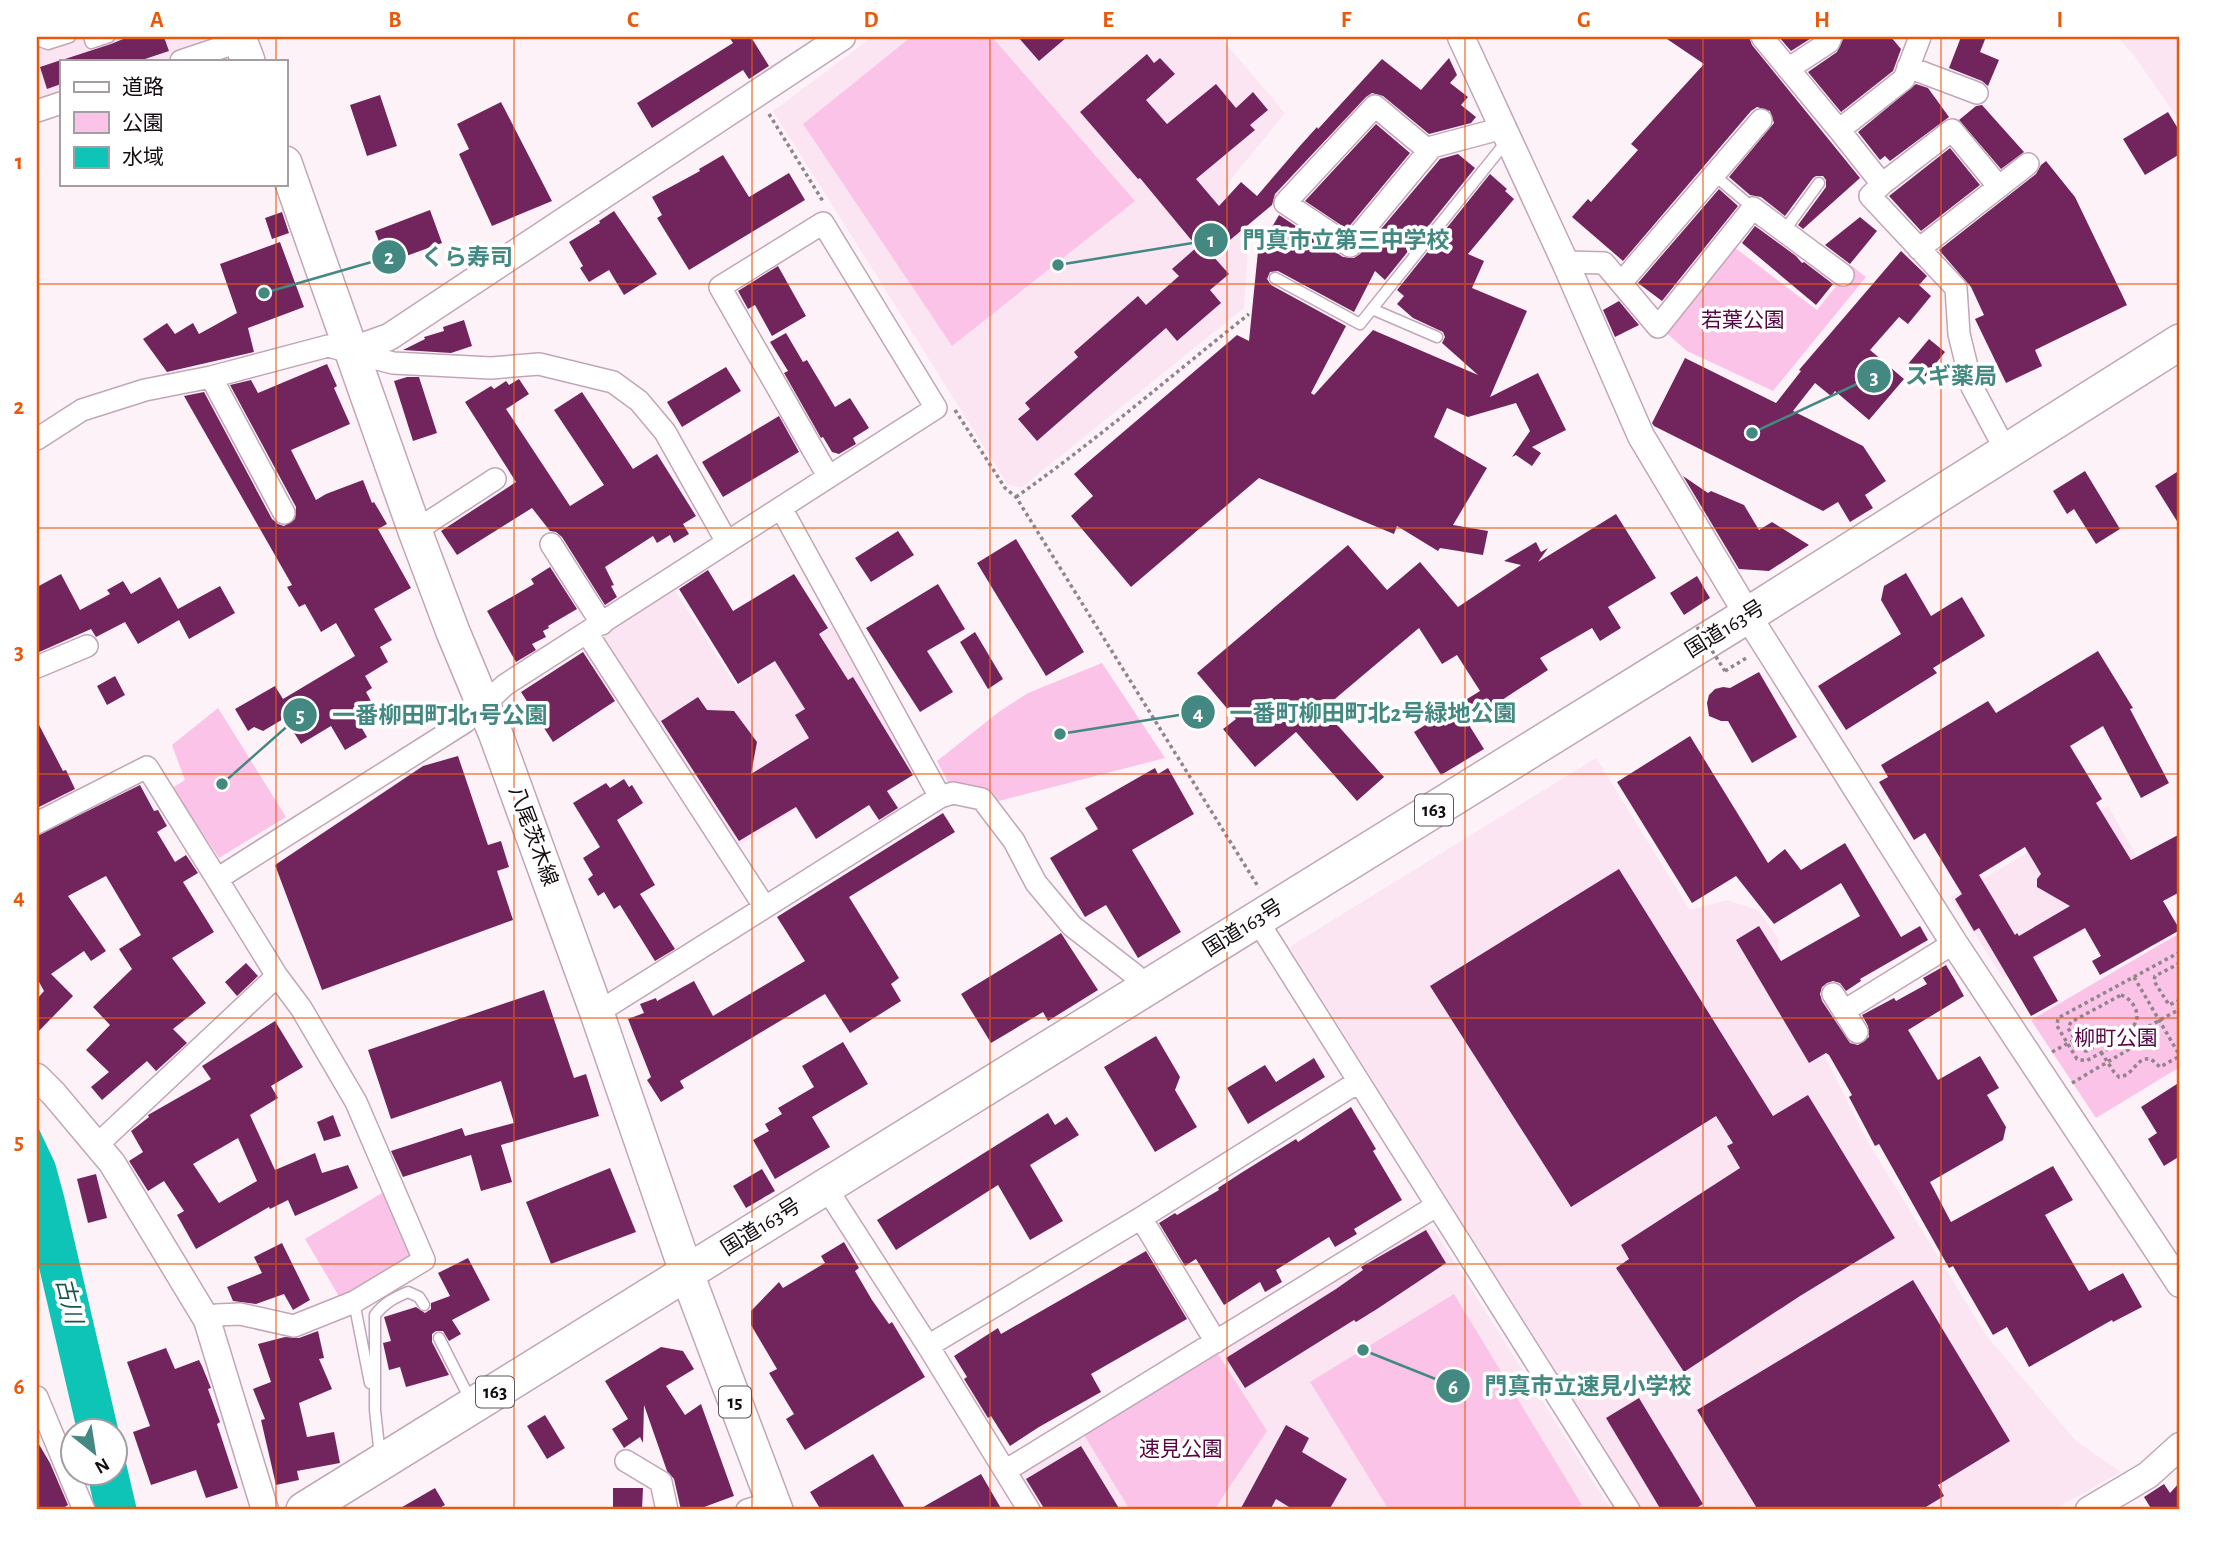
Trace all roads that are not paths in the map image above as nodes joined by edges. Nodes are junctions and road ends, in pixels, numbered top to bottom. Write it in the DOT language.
graph roads {
  1 [pos="70,37"];
  2 [pos="89,37"];
  3 [pos="109,37"];
  4 [pos="842,37"];
  5 [pos="1461,37"];
  6 [pos="1762,37"];
  7 [pos="1831,37"];
  8 [pos="1920,37"];
  9 [pos="37,40"];
  10 [pos="243,46"];
  11 [pos="185,60"];
  12 [pos="1908,67"];
  13 [pos="1788,69"];
  14 [pos="1977,93"];
  15 [pos="60,103"];
  16 [pos="37,111"];
  17 [pos="1761,120"];
  18 [pos="1839,130"];
  19 [pos="1505,134"];
  20 [pos="1429,151"];
  21 [pos="2028,164"];
  22 [pos="287,169"];
  23 [pos="1714,175"];
  24 [pos="1819,183"];
  25 [pos="1882,184"];
  26 [pos="1998,187"];
  27 [pos="1753,208"];
  28 [pos="1784,232"];
  29 [pos="1919,249"];
  30 [pos="1565,262"];
  31 [pos="1843,275"];
  32 [pos="1275,278"];
  33 [pos="1620,283"];
  34 [pos="1372,309"];
  35 [pos="1437,337"];
  36 [pos="2180,342"];
  37 [pos="350,351"];
  38 [pos="2180,369"];
  39 [pos="211,377"];
  40 [pos="37,439"];
  41 [pos="2006,451"];
  42 [pos="828,476"];
  43 [pos="495,479"];
  44 [pos="781,508"];
  45 [pos="284,513"];
  46 [pos="415,531"];
  47 [pos="727,542"];
  48 [pos="551,544"];
  49 [pos="594,629"];
  50 [pos="1751,635"];
  51 [pos="87,646"];
  52 [pos="37,667"];
  53 [pos="484,705"];
  54 [pos="940,797"];
  55 [pos="37,823"];
  56 [pos="217,879"];
  57 [pos="764,906"];
  58 [pos="1263,918"];
  59 [pos="1954,943"];
  60 [pos="277,976"];
  61 [pos="1146,988"];
  62 [pos="597,1013"];
  63 [pos="1857,1032"];
  64 [pos="37,1077"];
  65 [pos="1358,1082"];
  66 [pos="97,1145"];
  67 [pos="830,1194"];
  68 [pos="1436,1206"];
  69 [pos="1141,1218"];
  70 [pos="690,1284"];
  71 [pos="2180,1284"];
  72 [pos="354,1301"];
  73 [pos="424,1305"];
  74 [pos="207,1320"];
  75 [pos="439,1338"];
  76 [pos="1216,1342"];
  77 [pos="928,1346"];
  78 [pos="37,1397"];
  79 [pos="473,1406"];
  80 [pos="375,1410"];
  81 [pos="43,1429"];
  82 [pos="2180,1446"];
  83 [pos="626,1461"];
  84 [pos="381,1463"];
  85 [pos="1004,1471"];
  86 [pos="2104,1507"];
  87 [pos="766,1508"];
  88 [pos="83,1509"];
  89 [pos="265,1510"];
  90 [pos="304,1510"];
  91 [pos="347,1510"];
  92 [pos="667,1510"];
  93 [pos="1029,1510"];
  94 [pos="1629,1510"];
  1 -- 9 [label="lane"];
  2 -- 3 [label="lane"];
  4 -- 37 [label="street"];
  5 -- 19 [label="street"];
  6 -- 13 [label="street"];
  7 -- 13 [label="street"];
  8 -- 12 [label="street"];
  10 -- 11 [label="street"];
  12 -- 14 [label="street"];
  12 -- 18 [label="street"];
  13 -- 18 [label="street"];
  15 -- 16 [label="street"];
  17 -- 23 [label="street"];
  18 -- 25 [label="street"];
  19 -- 20 [label="street"];
  19 -- 30 [label="street"];
  19 -- 34 [label="lane"];
  20 -- 20 [label="street"];
  21 -- 26 [label="street"];
  22 -- 37 [label="main road, 八尾茨木線 / 15"];
  23 -- 27 [label="lane"];
  23 -- 33 [label="street"];
  24 -- 28 [label="lane"];
  25 -- 26 [label="street"];
  25 -- 29 [label="street"];
  26 -- 29 [label="street"];
  27 -- 28 [label="street"];
  27 -- 33 [label="street"];
  28 -- 31 [label="street"];
  29 -- 41 [label="street"];
  30 -- 33 [label="street"];
  30 -- 50 [label="street"];
  32 -- 34 [label="lane"];
  34 -- 35 [label="lane"];
  36 -- 41 [label="highway, 国道163号 / 163"];
  37 -- 39 [label="street"];
  37 -- 46 [label="main road, 八尾茨木線 / 15"];
  37 -- 47 [label="street"];
  38 -- 50 [label="highway, 国道163号 / 163"];
  39 -- 40 [label="street"];
  39 -- 45 [label="street"];
  41 -- 50 [label="highway, 国道163号 / 163"];
  42 -- 42 [label="street"];
  42 -- 44 [label="street"];
  43 -- 46 [label="street"];
  44 -- 47 [label="street"];
  44 -- 54 [label="street"];
  46 -- 53 [label="main road, 八尾茨木線 / 15"];
  47 -- 49 [label="street"];
  48 -- 49 [label="street"];
  49 -- 53 [label="street"];
  49 -- 57 [label="street"];
  50 -- 58 [label="highway, 国道163号 / 163"];
  50 -- 59 [label="street"];
  51 -- 52 [label="street"];
  53 -- 56 [label="street"];
  53 -- 62 [label="main road, 八尾茨木線 / 15"];
  54 -- 57 [label="street"];
  54 -- 61 [label="street"];
  55 -- 56 [label="street"];
  56 -- 60 [label="street"];
  57 -- 62 [label="street"];
  58 -- 61 [label="highway, 国道163号 / 163"];
  58 -- 65 [label="street"];
  58 -- 67 [label="highway, 国道163号 / 163"];
  59 -- 63 [label="street"];
  59 -- 71 [label="street"];
  60 -- 66 [label="street"];
  60 -- 72 [label="street"];
  61 -- 67 [label="highway, 国道163号 / 163"];
  62 -- 70 [label="main road, 八尾茨木線 / 15"];
  64 -- 66 [label="street"];
  65 -- 68 [label="street"];
  65 -- 69 [label="street"];
  66 -- 74 [label="street"];
  67 -- 70 [label="highway, 国道163号 / 163"];
  67 -- 77 [label="street"];
  68 -- 76 [label="street"];
  68 -- 94 [label="street"];
  69 -- 76 [label="street"];
  69 -- 77 [label="street"];
  70 -- 79 [label="highway, 国道163号 / 163"];
  70 -- 87 [label="main road, 八尾茨木線 / 15"];
  70 -- 91 [label="highway, 国道163号 / 163"];
  72 -- 74 [label="street"];
  72 -- 80 [label="lane"];
  73 -- 80 [label="lane"];
  74 -- 89 [label="street"];
  75 -- 79 [label="lane"];
  76 -- 85 [label="street"];
  77 -- 85 [label="street"];
  78 -- 81 [label="street"];
  79 -- 84 [label="highway, 国道163号 / 163"];
  80 -- 84 [label="lane"];
  81 -- 88 [label="street"];
  82 -- 86 [label="street"];
  83 -- 92 [label="street"];
  84 -- 90 [label="highway, 国道163号 / 163"];
  85 -- 93 [label="street"];
}
